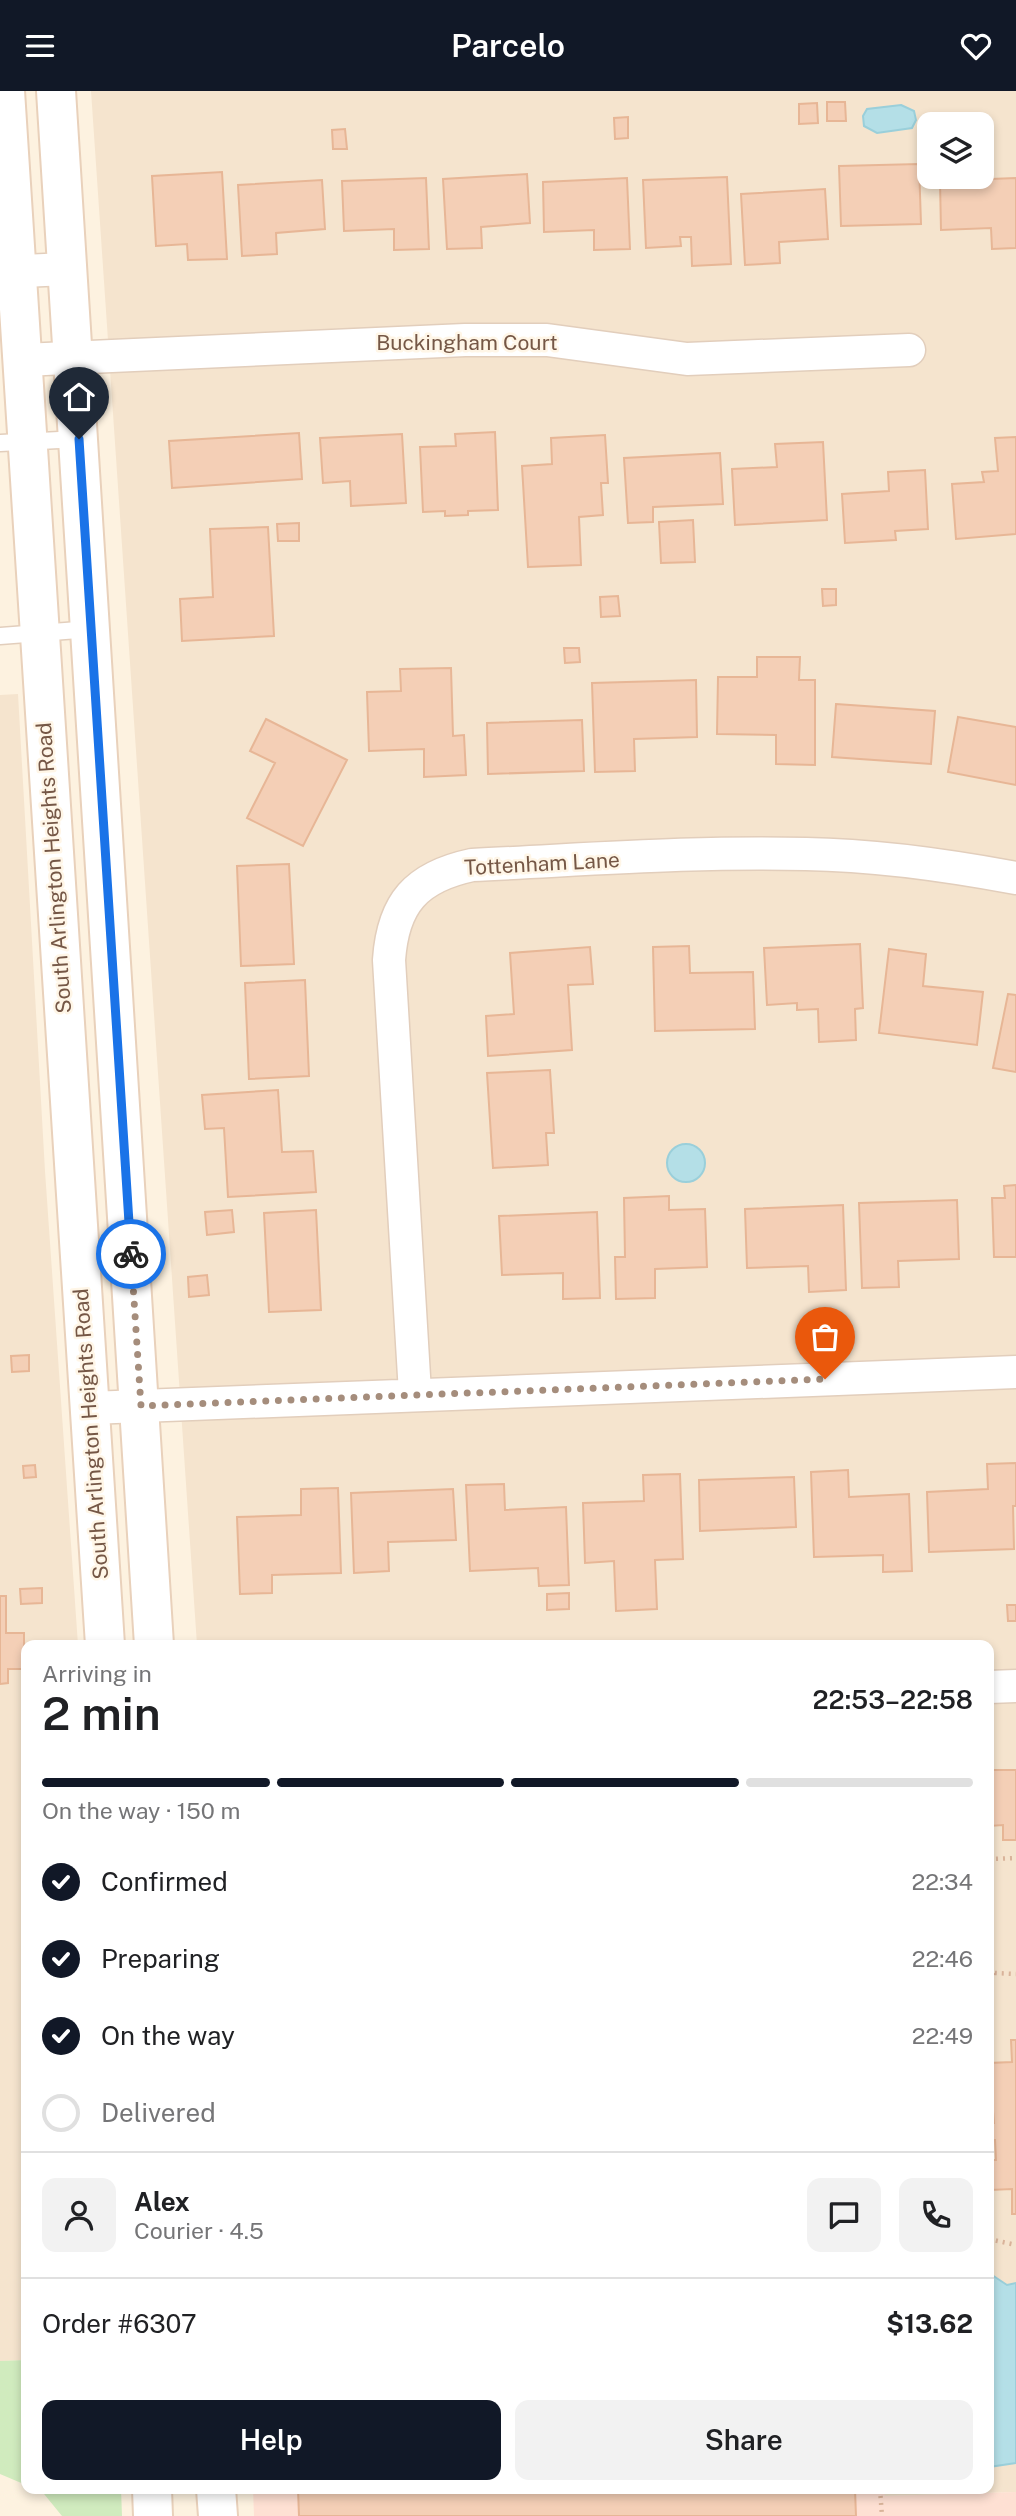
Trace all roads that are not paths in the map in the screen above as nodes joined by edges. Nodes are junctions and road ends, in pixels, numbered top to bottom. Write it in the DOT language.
graph roads {
  1 [pos="5,91"];
  2 [pos="56,91"];
  3 [pos="67,268"];
  4 [pos="8,271"];
  5 [pos="909,350"];
  6 [pos="74,358"];
  7 [pos="23,361"];
  8 [pos="79,439"];
  9 [pos="14,443"];
  10 [pos="91,629"];
  11 [pos="39,633"];
  12 [pos="0,636"];
  13 [pos="1016,877"];
  14 [pos="1016,1372"];
  15 [pos="415,1393"];
  16 [pos="141,1406"];
  17 [pos="90,1408"];
  18 [pos="105,1640"];
  19 [pos="154,1640"];
  20 [pos="994,1686"];
  21 [pos="1016,1686"];
  22 [pos="152,2494"];
  23 [pos="216,2494"];
  24 [pos="153,2516"];
  25 [pos="218,2516"];
  1 -- 4 [label="main road, South Arlington Heights Road"];
  2 -- 3 [label="main road"];
  3 -- 4 [label="street"];
  3 -- 6 [label="main road"];
  4 -- 7 [label="main road, South Arlington Heights Road"];
  5 -- 6 [label="street, Buckingham Court"];
  6 -- 7 [label="street, Buckingham Court"];
  6 -- 8 [label="main road"];
  7 -- 9 [label="main road, South Arlington Heights Road"];
  8 -- 9 [label="lane"];
  8 -- 10 [label="main road"];
  9 -- 11 [label="main road, South Arlington Heights Road"];
  10 -- 11 [label="lane"];
  10 -- 16 [label="main road"];
  11 -- 12 [label="lane"];
  11 -- 17 [label="main road, South Arlington Heights Road"];
  13 -- 15 [label="street, Tottenham Lane"];
  14 -- 15 [label="street"];
  15 -- 16 [label="street"];
  16 -- 17 [label="street"];
  16 -- 19 [label="main road"];
  17 -- 18 [label="main road, South Arlington Heights Road"];
  20 -- 21 [label="street"];
  22 -- 24 [label="main road"];
  23 -- 25 [label="main road"];
}
